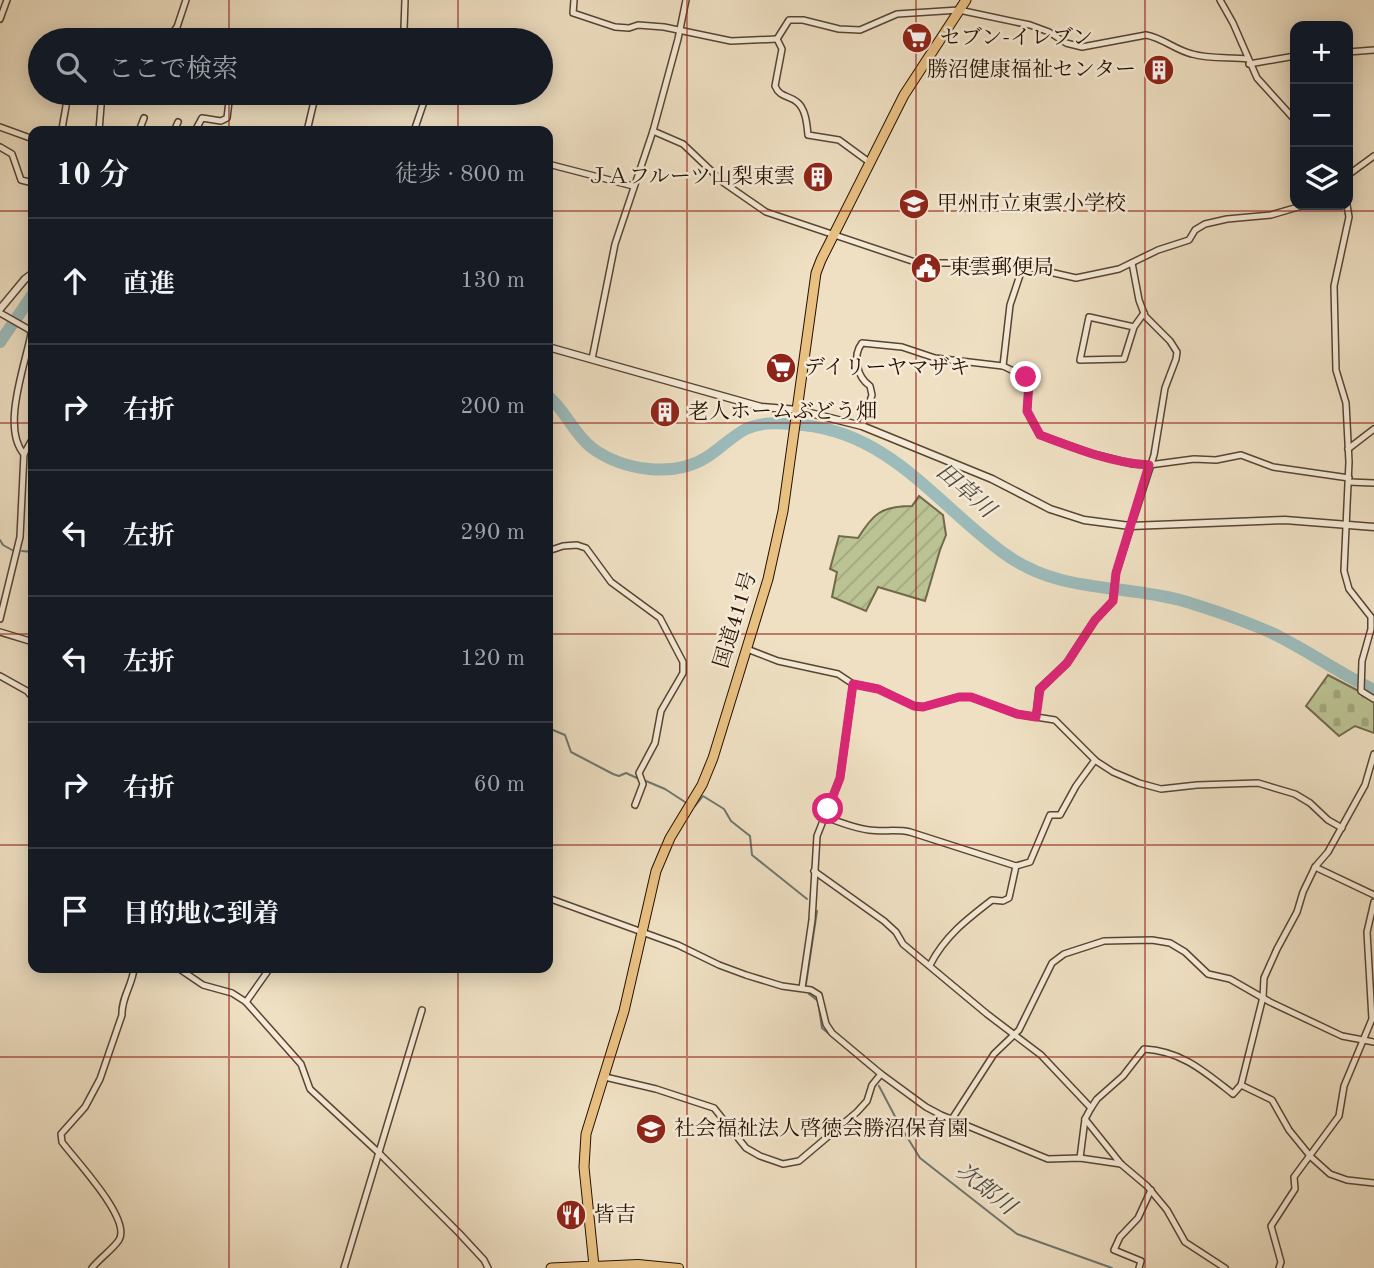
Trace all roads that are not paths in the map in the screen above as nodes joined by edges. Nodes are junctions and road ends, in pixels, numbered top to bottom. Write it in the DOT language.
graph roads {
  1 [pos="6,0"];
  2 [pos="186,0"];
  3 [pos="405,0"];
  4 [pos="575,0"];
  5 [pos="686,0"];
  6 [pos="966,0"];
  7 [pos="1220,0"];
  8 [pos="959,10"];
  9 [pos="0,19"];
  10 [pos="176,28"];
  11 [pos="404,28"];
  12 [pos="680,31"];
  13 [pos="777,39"];
  14 [pos="1374,50"];
  15 [pos="1353,52"];
  16 [pos="1290,57"];
  17 [pos="1249,61"];
  18 [pos="67,105"];
  19 [pos="101,105"];
  20 [pos="229,105"];
  21 [pos="313,105"];
  22 [pos="423,105"];
  23 [pos="1290,114"];
  24 [pos="144,118"];
  25 [pos="178,122"];
  26 [pos="62,126"];
  27 [pos="99,126"];
  28 [pos="141,126"];
  29 [pos="176,126"];
  30 [pos="198,126"];
  31 [pos="308,126"];
  32 [pos="416,126"];
  33 [pos="0,127"];
  34 [pos="653,131"];
  35 [pos="28,137"];
  36 [pos="0,147"];
  37 [pos="1374,156"];
  38 [pos="869,162"];
  39 [pos="553,165"];
  40 [pos="1353,171"];
  41 [pos="28,182"];
  42 [pos="633,186"];
  43 [pos="1290,209"];
  44 [pos="1347,210"];
  45 [pos="832,235"];
  46 [pos="1132,263"];
  47 [pos="1023,266"];
  48 [pos="28,276"];
  49 [pos="2,312"];
  50 [pos="1144,313"];
  51 [pos="1134,327"];
  52 [pos="28,329"];
  53 [pos="553,348"];
  54 [pos="28,349"];
  55 [pos="592,359"];
  56 [pos="1003,366"];
  57 [pos="797,415"];
  58 [pos="862,426"];
  59 [pos="1374,429"];
  60 [pos="28,447"];
  61 [pos="1348,449"];
  62 [pos="24,454"];
  63 [pos="1149,465"];
  64 [pos="1349,480"];
  65 [pos="1374,483"];
  66 [pos="1346,524"];
  67 [pos="1130,526"];
  68 [pos="1374,527"];
  69 [pos="553,549"];
  70 [pos="0,619"];
  71 [pos="0,632"];
  72 [pos="28,640"];
  73 [pos="746,649"];
  74 [pos="0,676"];
  75 [pos="853,684"];
  76 [pos="28,692"];
  77 [pos="1374,699"];
  78 [pos="1036,717"];
  79 [pos="1374,754"];
  80 [pos="1095,760"];
  81 [pos="635,805"];
  82 [pos="825,817"];
  83 [pos="1342,828"];
  84 [pos="1016,866"];
  85 [pos="1315,867"];
  86 [pos="814,871"];
  87 [pos="1374,895"];
  88 [pos="553,900"];
  89 [pos="1374,902"];
  90 [pos="643,931"];
  91 [pos="930,965"];
  92 [pos="133,973"];
  93 [pos="185,973"];
  94 [pos="266,973"];
  95 [pos="802,988"];
  96 [pos="1263,997"];
  97 [pos="246,1002"];
  98 [pos="422,1010"];
  99 [pos="1014,1035"];
  100 [pos="1365,1039"];
  101 [pos="1374,1042"];
  102 [pos="881,1074"];
  103 [pos="605,1077"];
  104 [pos="1241,1085"];
  105 [pos="1091,1108"];
  106 [pos="952,1119"];
  107 [pos="1085,1119"];
  108 [pos="379,1153"];
  109 [pos="1311,1157"];
  110 [pos="1080,1158"];
  111 [pos="1121,1164"];
  112 [pos="1374,1183"];
  113 [pos="1151,1190"];
  114 [pos="594,1267"];
  115 [pos="92,1268"];
  116 [pos="344,1268"];
  117 [pos="488,1268"];
  118 [pos="551,1268"];
  119 [pos="679,1268"];
  120 [pos="1139,1268"];
  121 [pos="1225,1268"];
  122 [pos="1279,1268"];
  1 -- 9 [label="street"];
  2 -- 10 [label="street"];
  3 -- 11 [label="street"];
  4 -- 12 [label="street"];
  5 -- 12 [label="street"];
  6 -- 8 [label="highway, 国道411号"];
  7 -- 17 [label="street"];
  8 -- 13 [label="street"];
  8 -- 17 [label="street"];
  8 -- 38 [label="highway, 国道411号"];
  12 -- 13 [label="street"];
  12 -- 34 [label="street"];
  13 -- 38 [label="street"];
  14 -- 15 [label="street"];
  16 -- 17 [label="street"];
  17 -- 23 [label="street"];
  18 -- 26 [label="street"];
  19 -- 27 [label="street"];
  20 -- 30 [label="street"];
  21 -- 31 [label="street"];
  22 -- 32 [label="street"];
  24 -- 28 [label="street"];
  25 -- 29 [label="street"];
  33 -- 35 [label="street"];
  34 -- 42 [label="street"];
  34 -- 45 [label="street"];
  36 -- 41 [label="street"];
  37 -- 40 [label="street"];
  38 -- 45 [label="highway, 国道411号"];
  39 -- 42 [label="street"];
  42 -- 55 [label="street"];
  43 -- 46 [label="street"];
  44 -- 61 [label="street"];
  45 -- 47 [label="street"];
  45 -- 57 [label="highway, 国道411号"];
  46 -- 47 [label="street"];
  46 -- 50 [label="street"];
  47 -- 56 [label="street"];
  48 -- 49 [label="street"];
  49 -- 52 [label="street"];
  50 -- 51 [label="street"];
  50 -- 63 [label="street"];
  51 -- 51 [label="street"];
  53 -- 55 [label="street"];
  54 -- 62 [label="street"];
  55 -- 57 [label="street"];
  56 -- 58 [label="street"];
  56 -- 63 [label="street"];
  57 -- 58 [label="street"];
  57 -- 73 [label="highway, 国道411号"];
  58 -- 67 [label="street"];
  59 -- 61 [label="street"];
  60 -- 62 [label="street"];
  61 -- 64 [label="street"];
  62 -- 70 [label="street"];
  63 -- 64 [label="street"];
  63 -- 67 [label="street"];
  64 -- 65 [label="street"];
  64 -- 66 [label="street"];
  66 -- 67 [label="street"];
  66 -- 68 [label="street"];
  66 -- 77 [label="street"];
  67 -- 78 [label="street"];
  69 -- 81 [label="street"];
  71 -- 72 [label="street"];
  73 -- 75 [label="street"];
  73 -- 90 [label="highway, 国道411号"];
  74 -- 76 [label="street"];
  75 -- 78 [label="street"];
  75 -- 82 [label="street"];
  78 -- 80 [label="street"];
  79 -- 83 [label="street"];
  80 -- 83 [label="street"];
  80 -- 84 [label="street"];
  82 -- 84 [label="street"];
  82 -- 86 [label="street"];
  83 -- 85 [label="street"];
  84 -- 91 [label="street"];
  85 -- 87 [label="street"];
  85 -- 96 [label="street"];
  86 -- 91 [label="street"];
  86 -- 95 [label="street"];
  88 -- 90 [label="street"];
  89 -- 100 [label="street"];
  90 -- 95 [label="street"];
  90 -- 103 [label="highway, 国道411号"];
  91 -- 99 [label="street"];
  92 -- 115 [label="street"];
  93 -- 97 [label="street"];
  94 -- 97 [label="street"];
  95 -- 102 [label="street"];
  96 -- 99 [label="street"];
  96 -- 100 [label="street"];
  96 -- 104 [label="street"];
  97 -- 108 [label="street"];
  98 -- 108 [label="street"];
  99 -- 105 [label="street"];
  99 -- 106 [label="street"];
  100 -- 101 [label="street"];
  100 -- 109 [label="street"];
  102 -- 103 [label="street"];
  102 -- 106 [label="street"];
  103 -- 114 [label="highway, 国道411号"];
  104 -- 105 [label="street"];
  104 -- 109 [label="street"];
  105 -- 107 [label="street"];
  106 -- 110 [label="street"];
  107 -- 110 [label="street"];
  107 -- 111 [label="street"];
  108 -- 116 [label="street"];
  108 -- 117 [label="street"];
  109 -- 112 [label="street"];
  109 -- 122 [label="street"];
  110 -- 111 [label="street"];
  111 -- 113 [label="street"];
  113 -- 120 [label="street"];
  113 -- 121 [label="street"];
  114 -- 118 [label="highway"];
  114 -- 119 [label="main road"];
}
